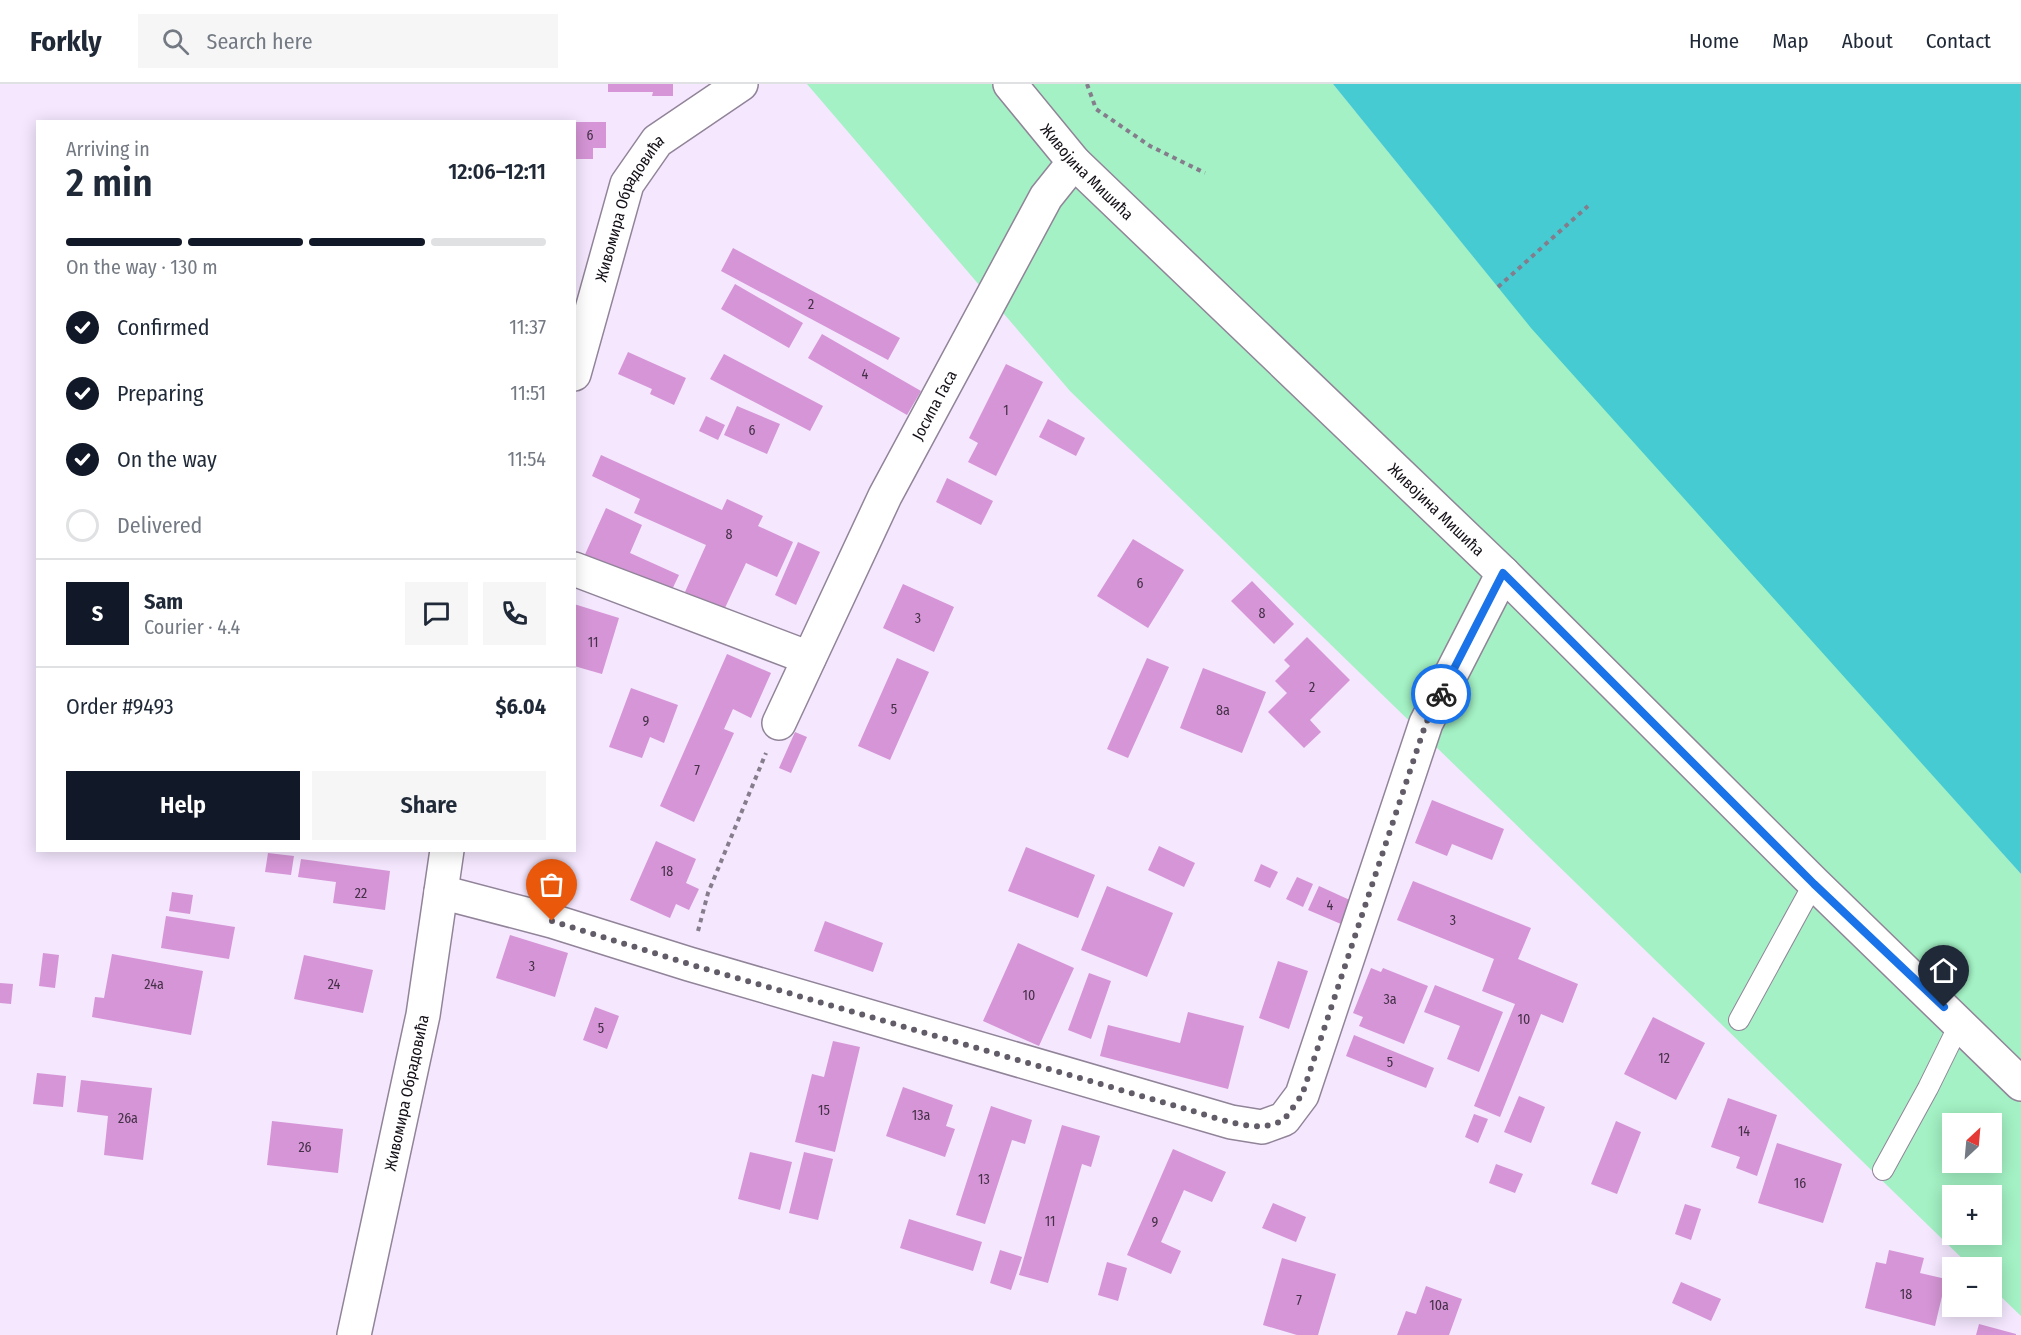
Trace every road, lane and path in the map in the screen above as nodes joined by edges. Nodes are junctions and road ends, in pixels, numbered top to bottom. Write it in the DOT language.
graph roads {
  1 [pos="741,84"];
  2 [pos="1010,84"];
  3 [pos="1087,84"];
  4 [pos="1074,162"];
  5 [pos="1205,173"];
  6 [pos="1588,206"];
  7 [pos="1498,287"];
  8 [pos="576,367"];
  9 [pos="576,570"];
  10 [pos="1503,573"];
  11 [pos="809,658"];
  12 [pos="779,723"];
  13 [pos="447,852"];
  14 [pos="1814,884"];
  15 [pos="441,892"];
  16 [pos="689,964"];
  17 [pos="1739,1020"];
  18 [pos="1960,1023"];
  19 [pos="2021,1084"];
  20 [pos="1883,1170"];
  21 [pos="354,1335"];
  1 -- 8 [label="street, Живомира Обрадовића"];
  2 -- 4 [label="street, Живојина Мишића"];
  3 -- 5 [label="path"];
  4 -- 10 [label="street, Живојина Мишића"];
  4 -- 11 [label="street, Јосипа Гаса"];
  6 -- 7 [label="path"];
  9 -- 11 [label="street"];
  10 -- 14 [label="street, Живојина Мишића"];
  10 -- 16 [label="street"];
  11 -- 12 [label="street, Јосипа Гаса"];
  12 -- 16 [label="path"];
  13 -- 15 [label="street, Живомира Обрадовића"];
  14 -- 17 [label="lane"];
  14 -- 18 [label="street, Живојина Мишића"];
  15 -- 16 [label="street"];
  15 -- 21 [label="street, Живомира Обрадовића"];
  18 -- 19 [label="street, Живојина Мишића"];
  18 -- 20 [label="lane"];
}
